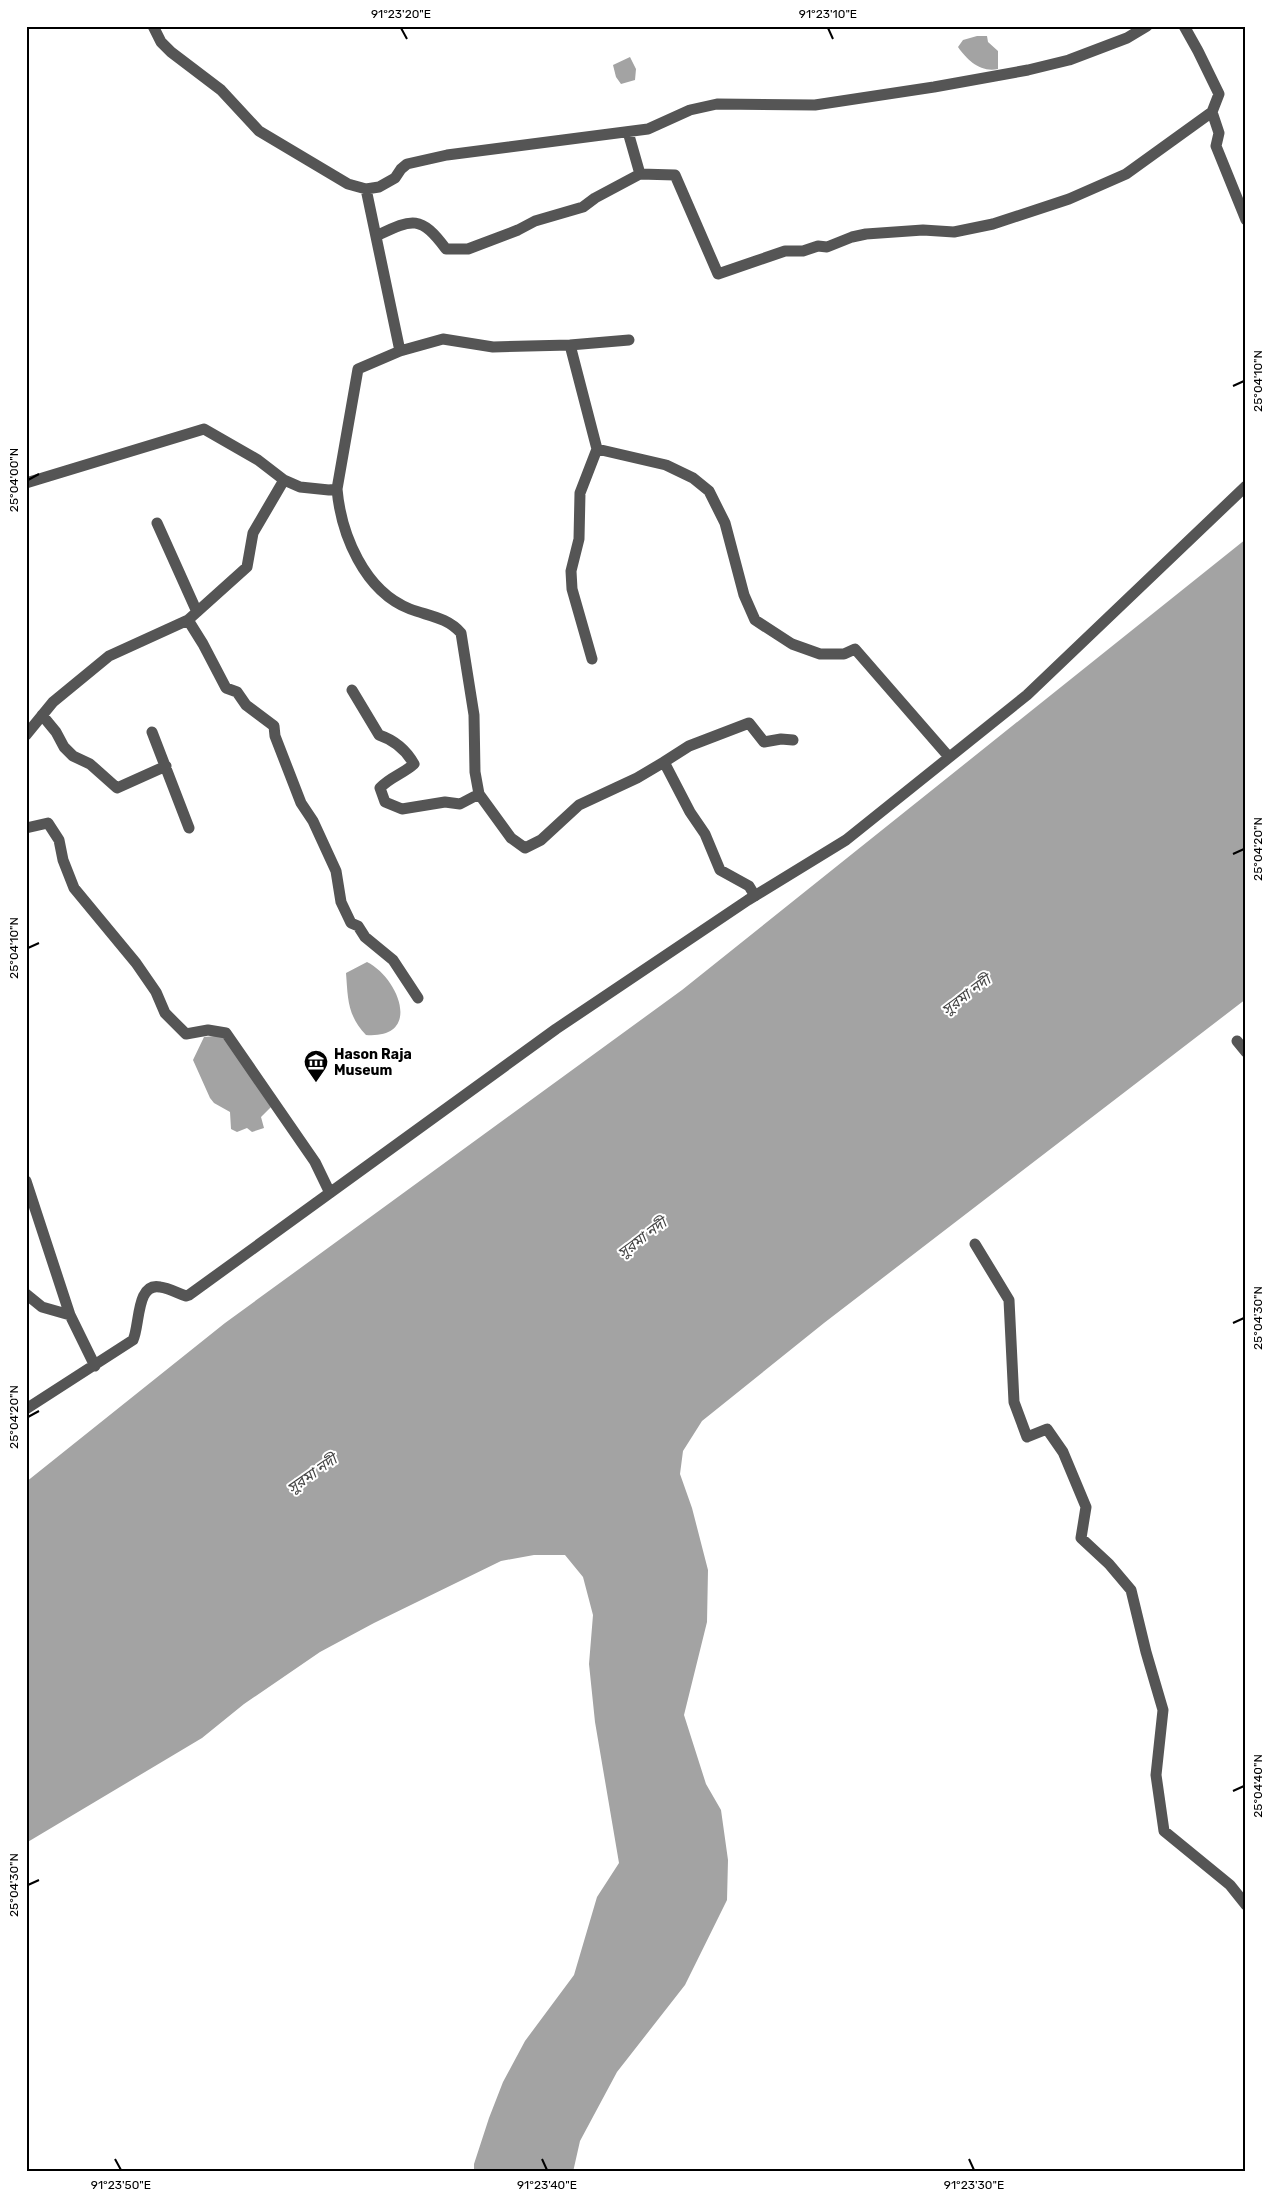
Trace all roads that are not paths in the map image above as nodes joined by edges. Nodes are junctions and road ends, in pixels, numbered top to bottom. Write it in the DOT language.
graph roads {
  1 [pos="153,26"];
  2 [pos="1147,26"];
  3 [pos="1184,26"];
  4 [pos="1212,112"];
  5 [pos="628,132"];
  6 [pos="640,174"];
  7 [pos="366,189"];
  8 [pos="1246,220"];
  9 [pos="376,236"];
  10 [pos="629,340"];
  11 [pos="570,345"];
  12 [pos="400,351"];
  13 [pos="597,449"];
  14 [pos="284,480"];
  15 [pos="26,483"];
  16 [pos="1246,486"];
  17 [pos="337,489"];
  18 [pos="157,523"];
  19 [pos="197,612"];
  20 [pos="188,620"];
  21 [pos="592,659"];
  22 [pos="352,690"];
  23 [pos="42,715"];
  24 [pos="152,732"];
  25 [pos="26,735"];
  26 [pos="793,740"];
  27 [pos="949,757"];
  28 [pos="664,762"];
  29 [pos="166,766"];
  30 [pos="479,794"];
  31 [pos="26,828"];
  32 [pos="189,828"];
  33 [pos="755,896"];
  34 [pos="418,998"];
  35 [pos="1237,1042"];
  36 [pos="1246,1052"];
  37 [pos="26,1181"];
  38 [pos="330,1193"];
  39 [pos="975,1244"];
  40 [pos="26,1294"];
  41 [pos="70,1315"];
  42 [pos="95,1366"];
  43 [pos="26,1409"];
  44 [pos="1246,1904"];
  1 -- 7 [label="street"];
  2 -- 5 [label="street"];
  3 -- 4 [label="street"];
  4 -- 6 [label="street"];
  4 -- 8 [label="street"];
  5 -- 6 [label="street"];
  5 -- 7 [label="street"];
  6 -- 9 [label="street"];
  7 -- 9 [label="street"];
  9 -- 12 [label="street"];
  10 -- 11 [label="street"];
  11 -- 12 [label="street"];
  11 -- 13 [label="street"];
  12 -- 17 [label="street"];
  13 -- 21 [label="street"];
  13 -- 27 [label="street"];
  14 -- 15 [label="street"];
  14 -- 17 [label="street"];
  14 -- 19 [label="street"];
  16 -- 27 [label="street"];
  17 -- 30 [label="street"];
  18 -- 19 [label="street"];
  19 -- 20 [label="street"];
  20 -- 23 [label="street"];
  20 -- 34 [label="street"];
  22 -- 30 [label="street"];
  23 -- 25 [label="street"];
  23 -- 29 [label="street"];
  24 -- 29 [label="street"];
  26 -- 28 [label="street"];
  27 -- 33 [label="street"];
  28 -- 30 [label="street"];
  28 -- 33 [label="street"];
  29 -- 32 [label="street"];
  31 -- 38 [label="street"];
  33 -- 38 [label="street"];
  35 -- 36 [label="street"];
  37 -- 41 [label="street"];
  38 -- 42 [label="street"];
  39 -- 44 [label="street"];
  40 -- 41 [label="street"];
  41 -- 42 [label="street"];
  42 -- 43 [label="street"];
}
